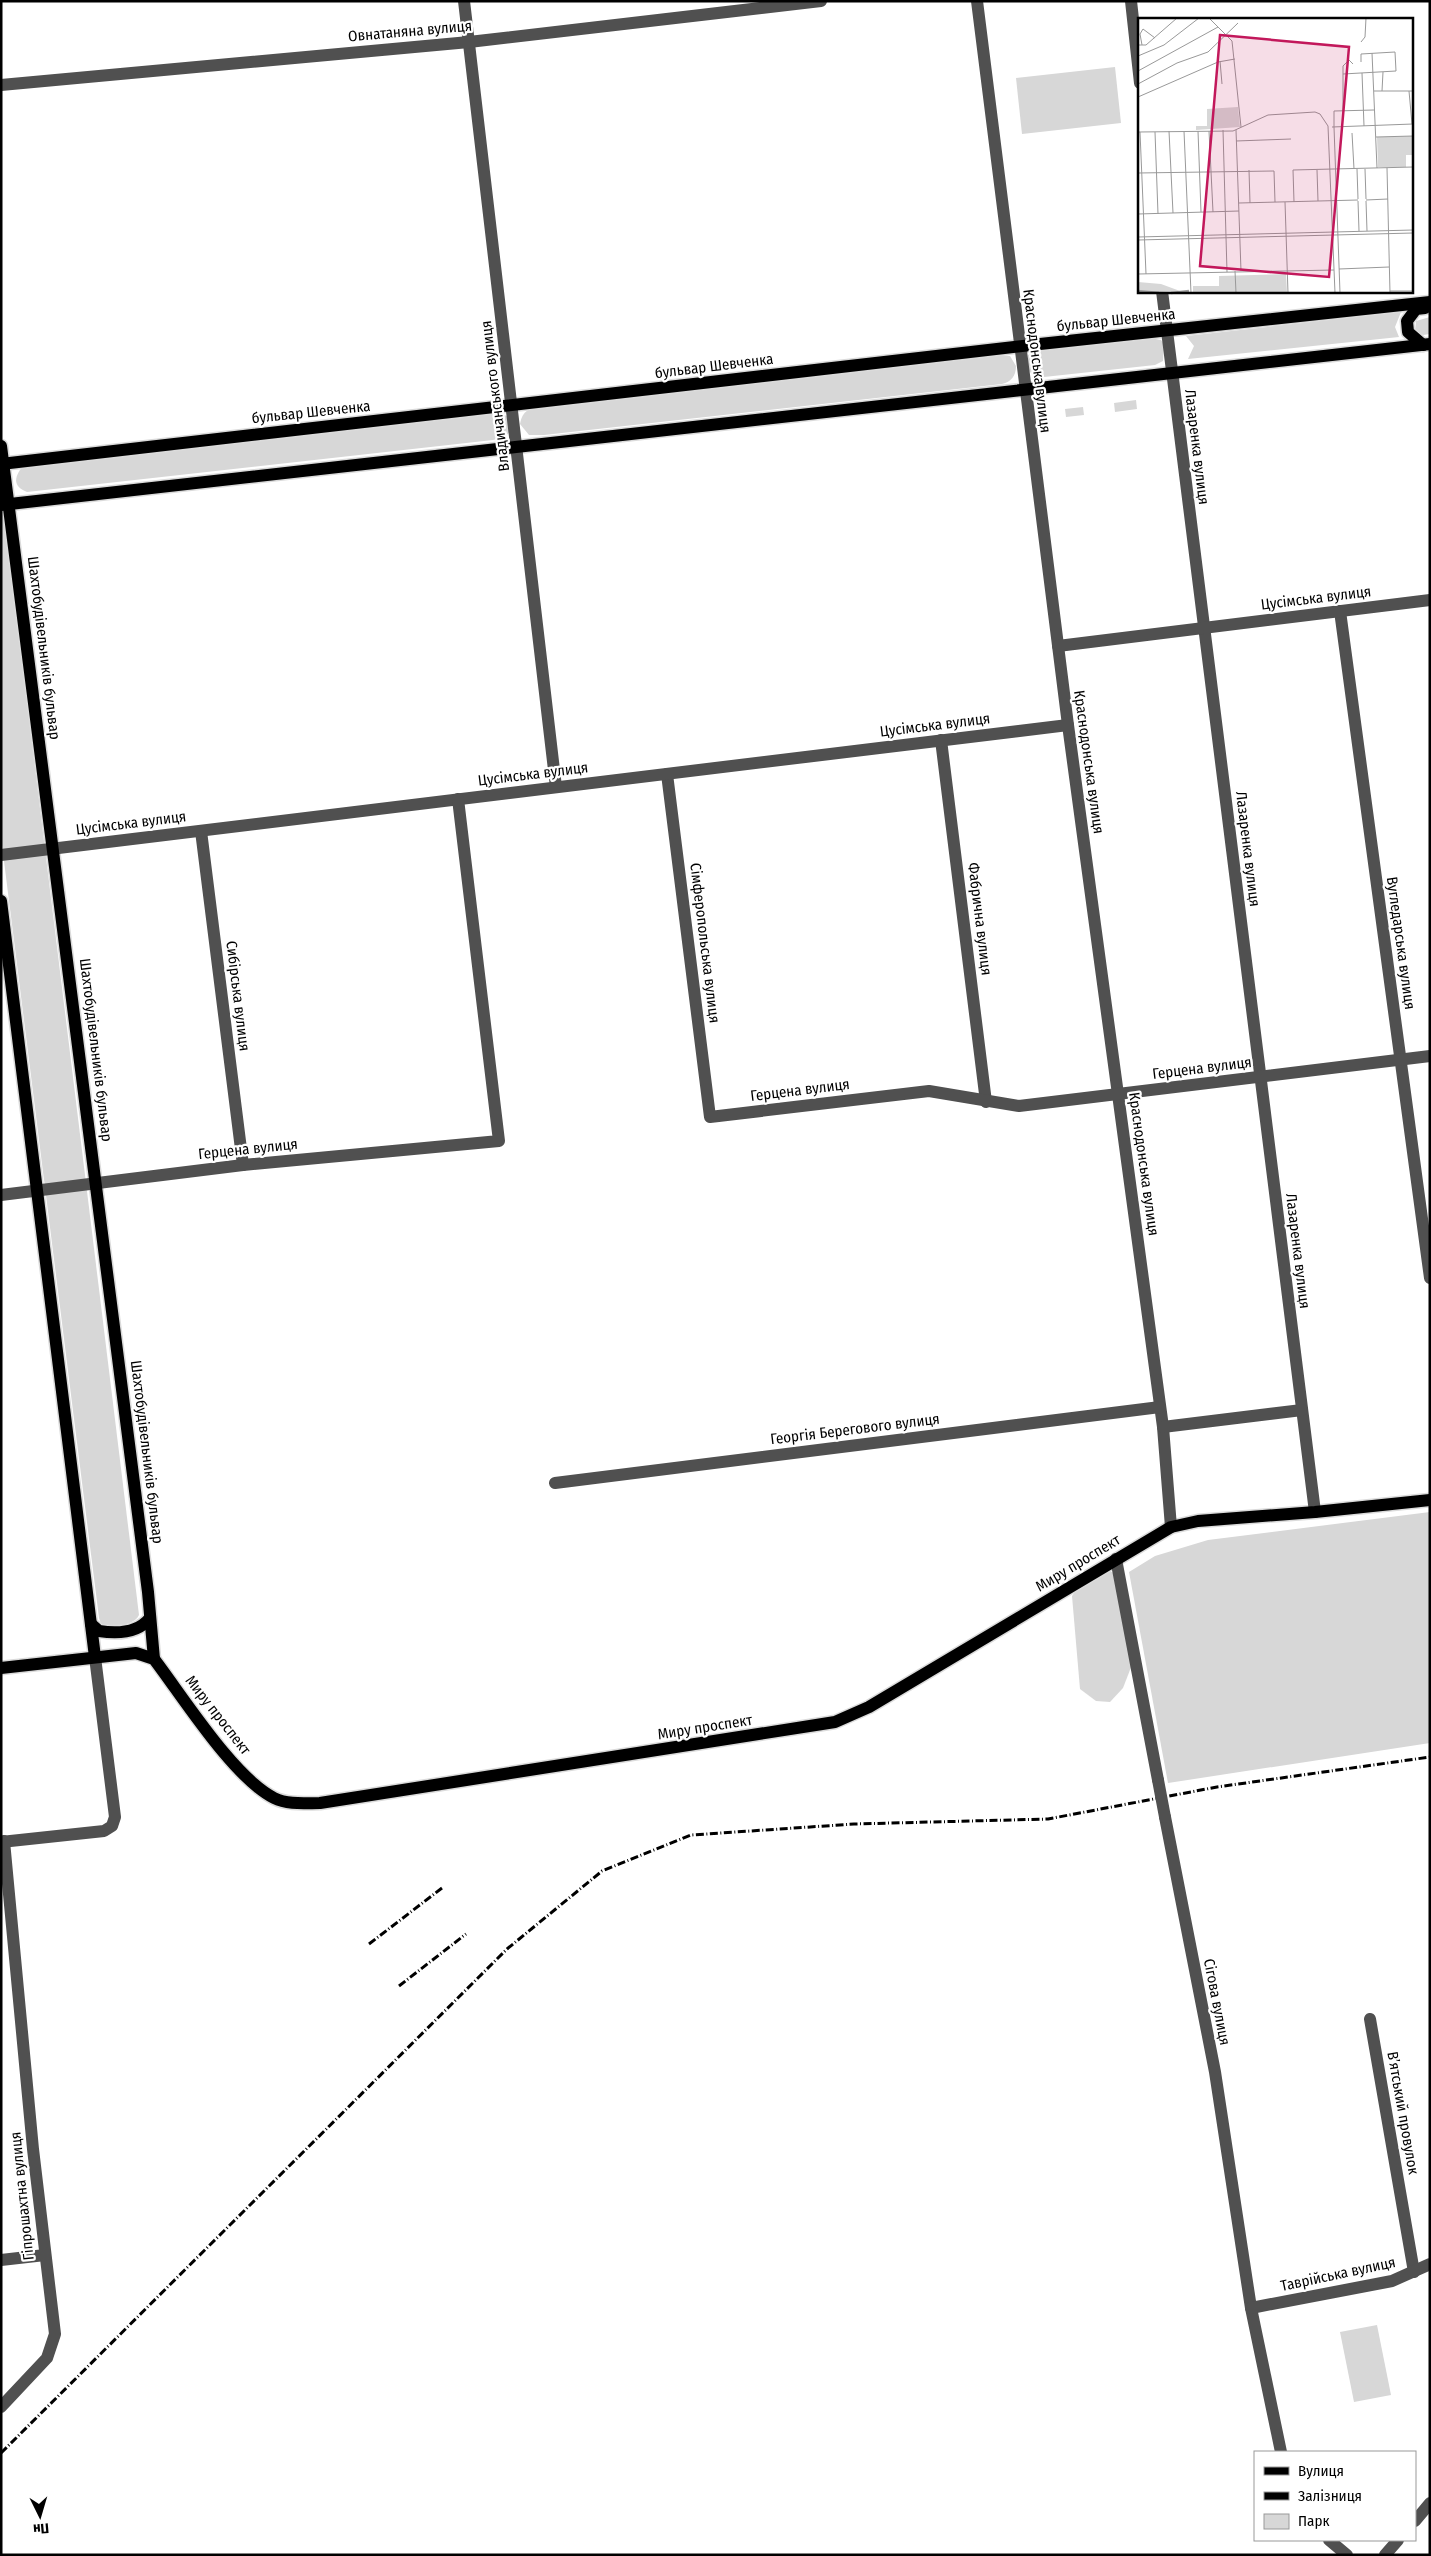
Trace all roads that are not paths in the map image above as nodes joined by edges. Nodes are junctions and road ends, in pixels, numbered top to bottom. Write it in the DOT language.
graph roads {
  1 [pos="464,1"];
  2 [pos="821,1"];
  3 [pos="977,1"];
  4 [pos="1131,1"];
  5 [pos="469,42"];
  6 [pos="1138,65"];
  7 [pos="1,85"];
  8 [pos="1162,292"];
  9 [pos="1430,302"];
  10 [pos="1430,307"];
  11 [pos="1166,331"];
  12 [pos="1426,345"];
  13 [pos="1019,347"];
  14 [pos="1172,372"];
  15 [pos="1025,388"];
  16 [pos="513,405"];
  17 [pos="1,446"];
  18 [pos="518,446"];
  19 [pos="3,464"];
  20 [pos="5,505"];
  21 [pos="1430,600"];
  22 [pos="1340,611"];
  23 [pos="1204,628"];
  24 [pos="1058,646"];
  25 [pos="1068,725"];
  26 [pos="941,740"];
  27 [pos="667,774"];
  28 [pos="556,788"];
  29 [pos="458,799"];
  30 [pos="201,831"];
  31 [pos="54,849"];
  32 [pos="1,855"];
  33 [pos="1,901"];
  34 [pos="1430,1056"];
  35 [pos="1400,1060"];
  36 [pos="1260,1077"];
  37 [pos="1118,1095"];
  38 [pos="986,1102"];
  39 [pos="710,1117"];
  40 [pos="243,1165"];
  41 [pos="96,1182"];
  42 [pos="38,1191"];
  43 [pos="1,1195"];
  44 [pos="1430,1278"];
  45 [pos="1160,1407"];
  46 [pos="1302,1410"];
  47 [pos="1163,1427"];
  48 [pos="555,1484"];
  49 [pos="1430,1500"];
  50 [pos="1315,1512"];
  51 [pos="1170,1527"];
  52 [pos="1116,1559"];
  53 [pos="150,1618"];
  54 [pos="91,1624"];
  55 [pos="95,1657"];
  56 [pos="154,1659"];
  57 [pos="1,1668"];
  58 [pos="3,1841"];
  59 [pos="1370,2019"];
  60 [pos="45,2255"];
  61 [pos="1,2260"];
  62 [pos="1430,2264"];
  63 [pos="1414,2272"];
  64 [pos="1251,2308"];
  65 [pos="1,2408"];
  66 [pos="1280,2451"];
  67 [pos="1430,2503"];
  68 [pos="1416,2520"];
  69 [pos="1330,2541"];
  70 [pos="1397,2541"];
  71 [pos="1347,2555"];
  72 [pos="1385,2555"];
  1 -- 5 [label="street, Владичанського вулиця"];
  2 -- 5 [label="street, Овнатаняна вулиця"];
  3 -- 13 [label="street, Краснодонська вулиця"];
  4 -- 6 [label="street"];
  5 -- 7 [label="street, Овнатаняна вулиця"];
  5 -- 16 [label="street, Владичанського вулиця"];
  8 -- 11 [label="street, Лазаренка вулиця"];
  9 -- 11 [label="main road, бульвар Шевченка"];
  10 -- 12 [label="main road"];
  11 -- 13 [label="main road, бульвар Шевченка"];
  11 -- 14 [label="street, Лазаренка вулиця"];
  12 -- 14 [label="main road"];
  13 -- 15 [label="street, Краснодонська вулиця"];
  13 -- 16 [label="main road, бульвар Шевченка"];
  14 -- 15 [label="main road"];
  14 -- 23 [label="street, Лазаренка вулиця"];
  15 -- 18 [label="main road"];
  15 -- 24 [label="street, Краснодонська вулиця"];
  16 -- 18 [label="street, Владичанського вулиця"];
  16 -- 19 [label="main road, бульвар Шевченка"];
  17 -- 19 [label="main road, Шахтобудівельників бульвар"];
  18 -- 20 [label="main road"];
  18 -- 28 [label="street, Владичанського вулиця"];
  19 -- 20 [label="main road, Шахтобудівельників бульвар"];
  20 -- 31 [label="main road, Шахтобудівельників бульвар"];
  21 -- 22 [label="street, Цусімська вулиця"];
  22 -- 23 [label="street, Цусімська вулиця"];
  22 -- 35 [label="street, Вугледарська вулиця"];
  23 -- 24 [label="street, Цусімська вулиця"];
  23 -- 36 [label="street, Лазаренка вулиця"];
  24 -- 25 [label="street, Краснодонська вулиця"];
  25 -- 26 [label="street, Цусімська вулиця"];
  25 -- 37 [label="street, Краснодонська вулиця"];
  26 -- 27 [label="street, Цусімська вулиця"];
  26 -- 38 [label="street, Фабрична вулиця"];
  27 -- 28 [label="street, Цусімська вулиця"];
  27 -- 39 [label="street, Сімферопольська вулиця"];
  28 -- 29 [label="street, Цусімська вулиця"];
  29 -- 30 [label="street, Цусімська вулиця"];
  29 -- 40 [label="street, Герцена вулиця"];
  30 -- 31 [label="street, Цусімська вулиця"];
  30 -- 40 [label="street, Сибірська вулиця"];
  31 -- 32 [label="street, Цусімська вулиця"];
  31 -- 41 [label="main road, Шахтобудівельників бульвар"];
  33 -- 42 [label="main road"];
  34 -- 35 [label="street, Герцена вулиця"];
  35 -- 36 [label="street, Герцена вулиця"];
  35 -- 44 [label="street, Вугледарська вулиця"];
  36 -- 37 [label="street, Герцена вулиця"];
  36 -- 46 [label="street, Лазаренка вулиця"];
  37 -- 38 [label="street, Герцена вулиця"];
  37 -- 45 [label="street, Краснодонська вулиця"];
  38 -- 39 [label="street, Герцена вулиця"];
  40 -- 41 [label="street, Герцена вулиця"];
  41 -- 42 [label="street, Герцена вулиця"];
  41 -- 53 [label="main road, Шахтобудівельників бульвар"];
  42 -- 43 [label="street, Герцена вулиця"];
  42 -- 54 [label="main road"];
  45 -- 47 [label="street, Краснодонська вулиця"];
  45 -- 48 [label="street, Георгія Берегового вулиця"];
  46 -- 47 [label="street"];
  46 -- 50 [label="street, Лазаренка вулиця"];
  47 -- 51 [label="street, Краснодонська вулиця"];
  49 -- 50 [label="main road, Миру проспект"];
  50 -- 51 [label="main road, Миру проспект"];
  51 -- 52 [label="main road, Миру проспект"];
  52 -- 56 [label="main road, Миру проспект"];
  52 -- 64 [label="street, Сігова вулиця, bridge"];
  53 -- 54 [label="main road"];
  53 -- 56 [label="main road, Шахтобудівельників бульвар"];
  54 -- 55 [label="main road"];
  55 -- 56 [label="main road"];
  55 -- 57 [label="main road"];
  55 -- 58 [label="street"];
  58 -- 60 [label="street, Гіпрошахтна вулиця"];
  59 -- 63 [label="street, В’ятський провулок"];
  60 -- 61 [label="street"];
  60 -- 65 [label="street, Гіпрошахтна вулиця"];
  62 -- 63 [label="street, Таврійська вулиця"];
  63 -- 64 [label="street, Таврійська вулиця"];
  64 -- 66 [label="street, Сігова вулиця"];
  67 -- 68 [label="street"];
  69 -- 71 [label="street"];
  70 -- 72 [label="street"];
}
